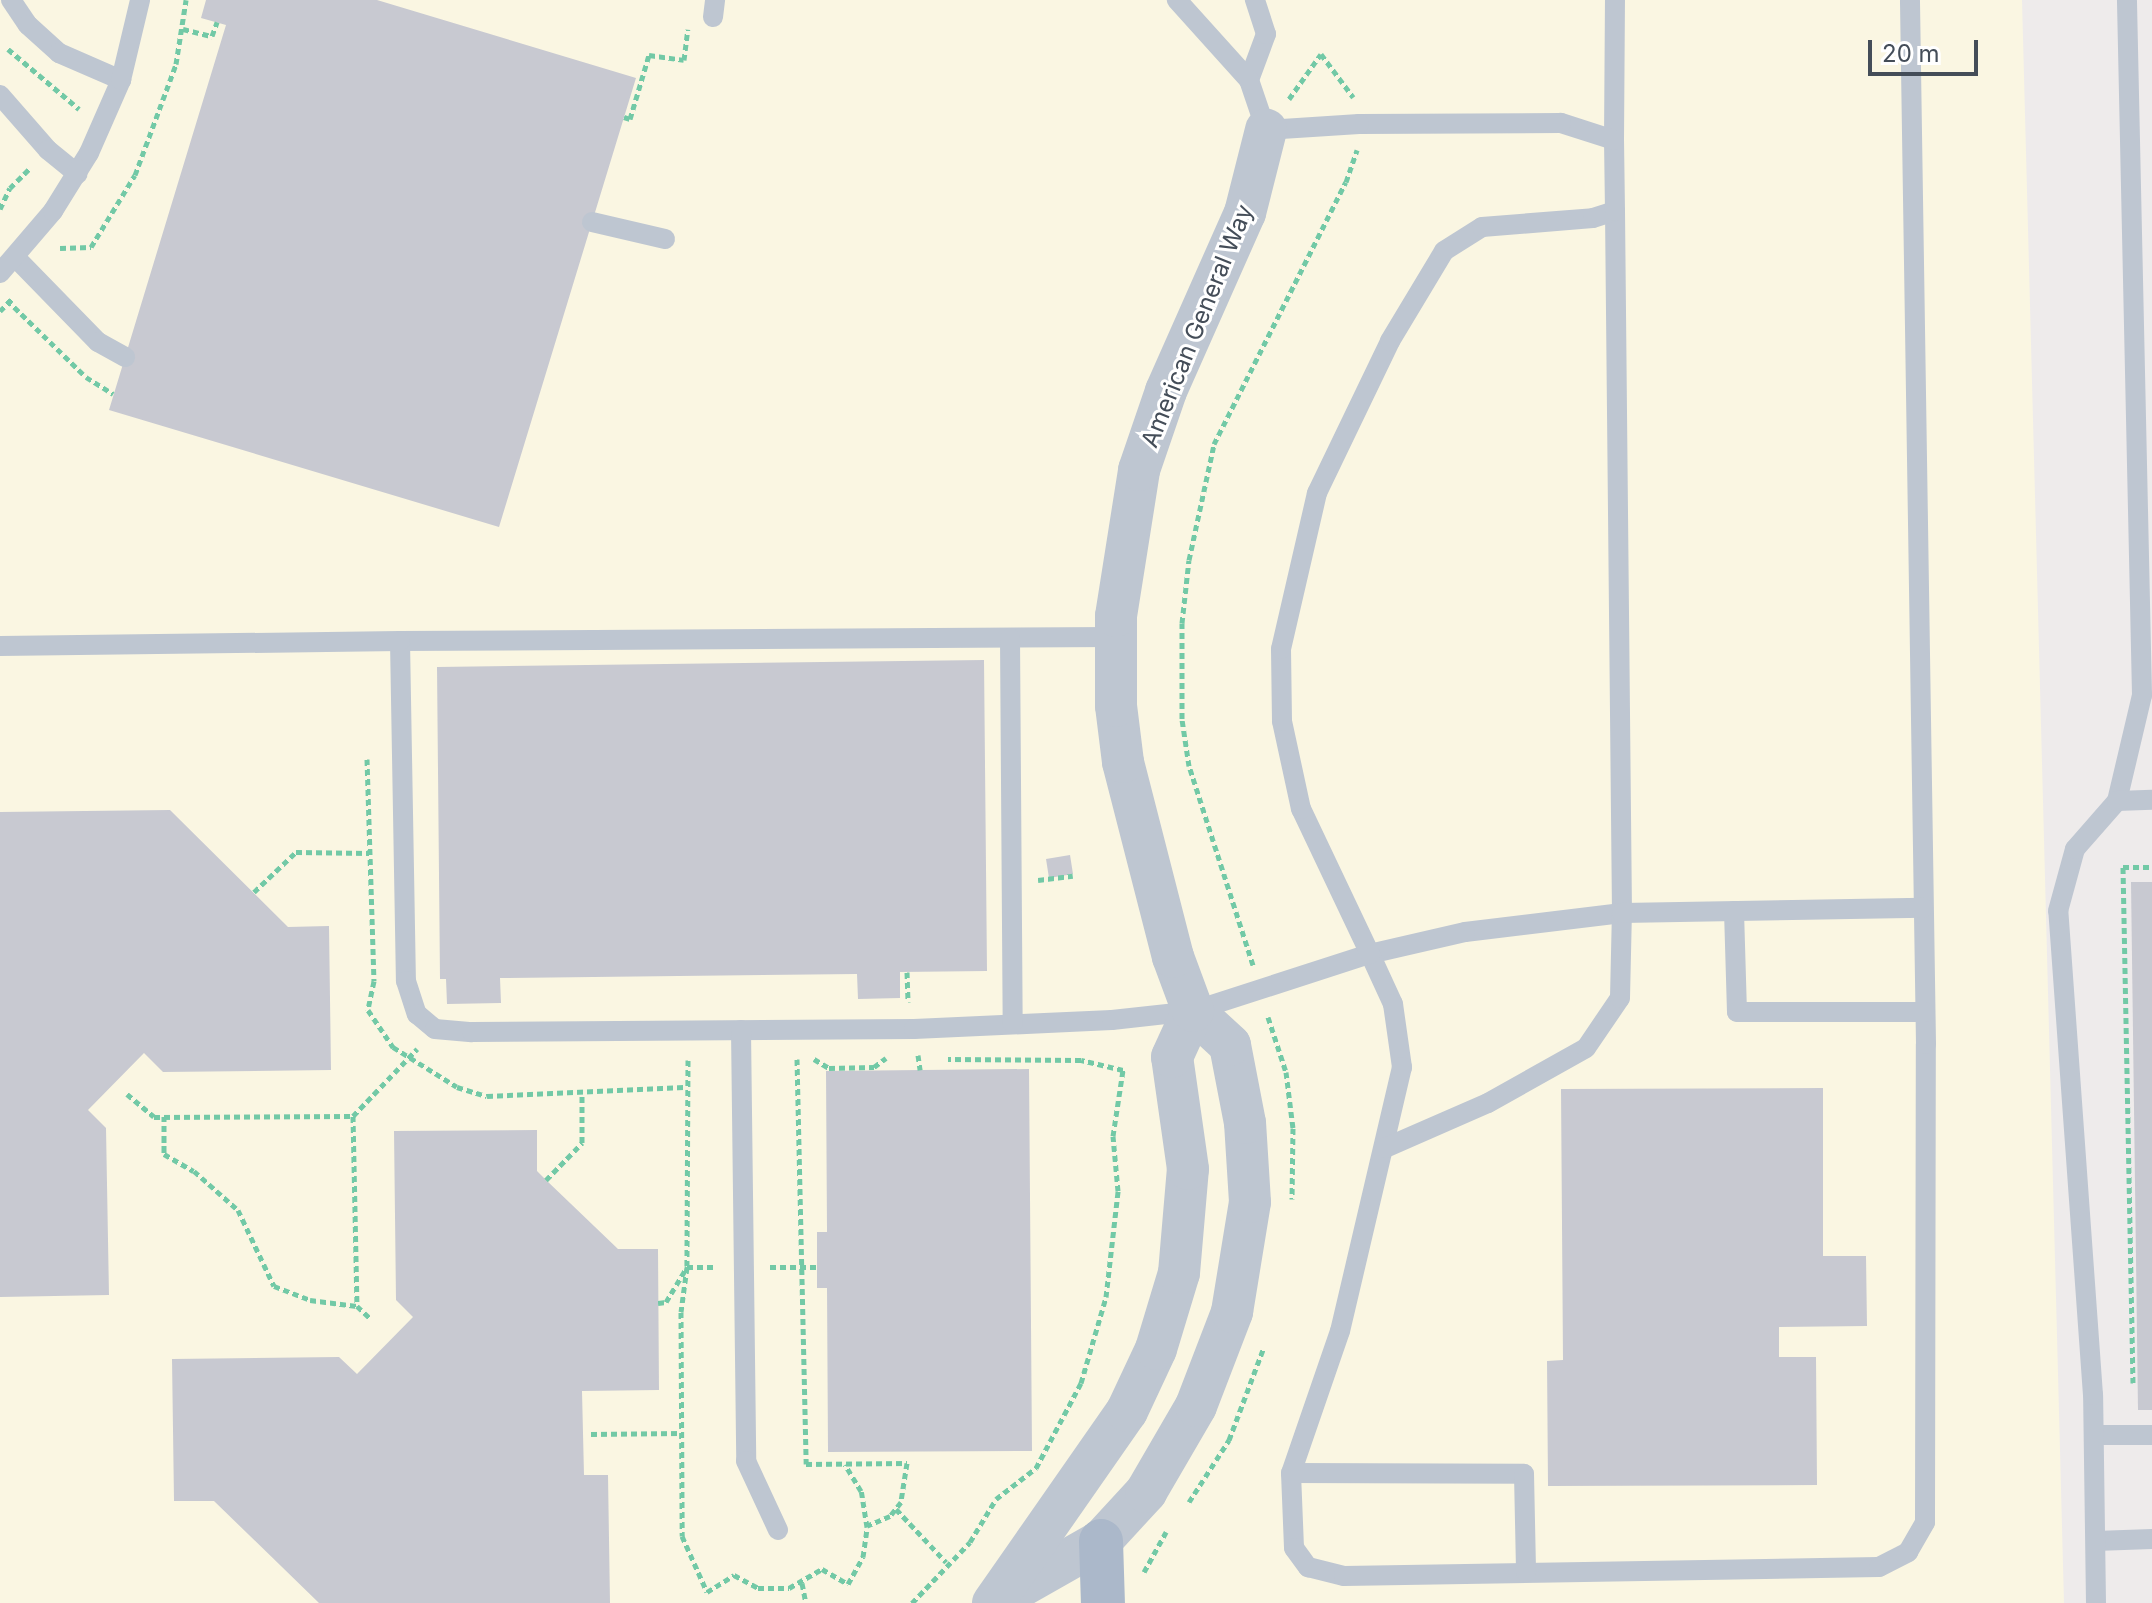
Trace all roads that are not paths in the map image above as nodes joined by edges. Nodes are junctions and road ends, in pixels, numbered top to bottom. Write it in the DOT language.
graph roads {
  1 [pos="11,0"];
  2 [pos="140,0"];
  3 [pos="1177,0"];
  4 [pos="1255,0"];
  5 [pos="1615,0"];
  6 [pos="1910,0"];
  7 [pos="2127,0"];
  8 [pos="121,80"];
  9 [pos="1249,80"];
  10 [pos="0,95"];
  11 [pos="1266,130"];
  12 [pos="1614,140"];
  13 [pos="78,174"];
  14 [pos="1615,211"];
  15 [pos="592,222"];
  16 [pos="665,239"];
  17 [pos="15,257"];
  18 [pos="0,273"];
  19 [pos="125,357"];
  20 [pos="2144,453"];
  21 [pos="1115,637"];
  22 [pos="1010,638"];
  23 [pos="400,641"];
  24 [pos="0,646"];
  25 [pos="2152,800"];
  26 [pos="2117,801"];
  27 [pos="1923,908"];
  28 [pos="1734,911"];
  29 [pos="1622,913"];
  30 [pos="1370,954"];
  31 [pos="1193,1011"];
  32 [pos="1925,1012"];
  33 [pos="1013,1023"];
  34 [pos="741,1030"];
  35 [pos="1385,1148"];
  36 [pos="2094,1435"];
  37 [pos="2152,1435"];
  38 [pos="1291,1473"];
  39 [pos="778,1530"];
  40 [pos="2152,1539"];
  41 [pos="1101,1541"];
  42 [pos="2096,1541"];
  43 [pos="1526,1572"];
  44 [pos="1119,1594"];
  45 [pos="994,1602"];
  46 [pos="2096,1603"];
  1 -- 8 [label="lane"];
  2 -- 8 [label="lane"];
  3 -- 9 [label="lane"];
  4 -- 9 [label="lane"];
  5 -- 12 [label="lane"];
  6 -- 27 [label="lane"];
  7 -- 20 [label="lane"];
  8 -- 13 [label="lane"];
  9 -- 11 [label="lane"];
  10 -- 13 [label="lane"];
  11 -- 12 [label="lane"];
  11 -- 21 [label="street, American General Way"];
  12 -- 14 [label="lane"];
  13 -- 17 [label="lane"];
  14 -- 29 [label="lane"];
  14 -- 30 [label="lane"];
  15 -- 16 [label="lane"];
  17 -- 18 [label="lane"];
  17 -- 19 [label="lane"];
  20 -- 26 [label="lane"];
  21 -- 22 [label="lane"];
  21 -- 31 [label="street, American General Way"];
  22 -- 23 [label="lane"];
  22 -- 33 [label="lane"];
  23 -- 24 [label="lane"];
  23 -- 34 [label="lane"];
  25 -- 26 [label="lane"];
  26 -- 36 [label="lane"];
  27 -- 28 [label="lane"];
  27 -- 32 [label="lane"];
  28 -- 29 [label="lane"];
  28 -- 32 [label="lane"];
  29 -- 30 [label="lane"];
  29 -- 35 [label="lane"];
  30 -- 31 [label="lane"];
  30 -- 35 [label="lane"];
  31 -- 33 [label="lane"];
  31 -- 41 [label="street"];
  31 -- 45 [label="street"];
  32 -- 43 [label="lane"];
  33 -- 34 [label="lane"];
  34 -- 39 [label="lane"];
  35 -- 38 [label="lane"];
  36 -- 37 [label="lane"];
  36 -- 42 [label="lane"];
  38 -- 43 [label="lane"];
  38 -- 43 [label="lane"];
  40 -- 42 [label="lane"];
  41 -- 44 [label="main road"];
  41 -- 45 [label="street"];
  42 -- 46 [label="lane"];
}
